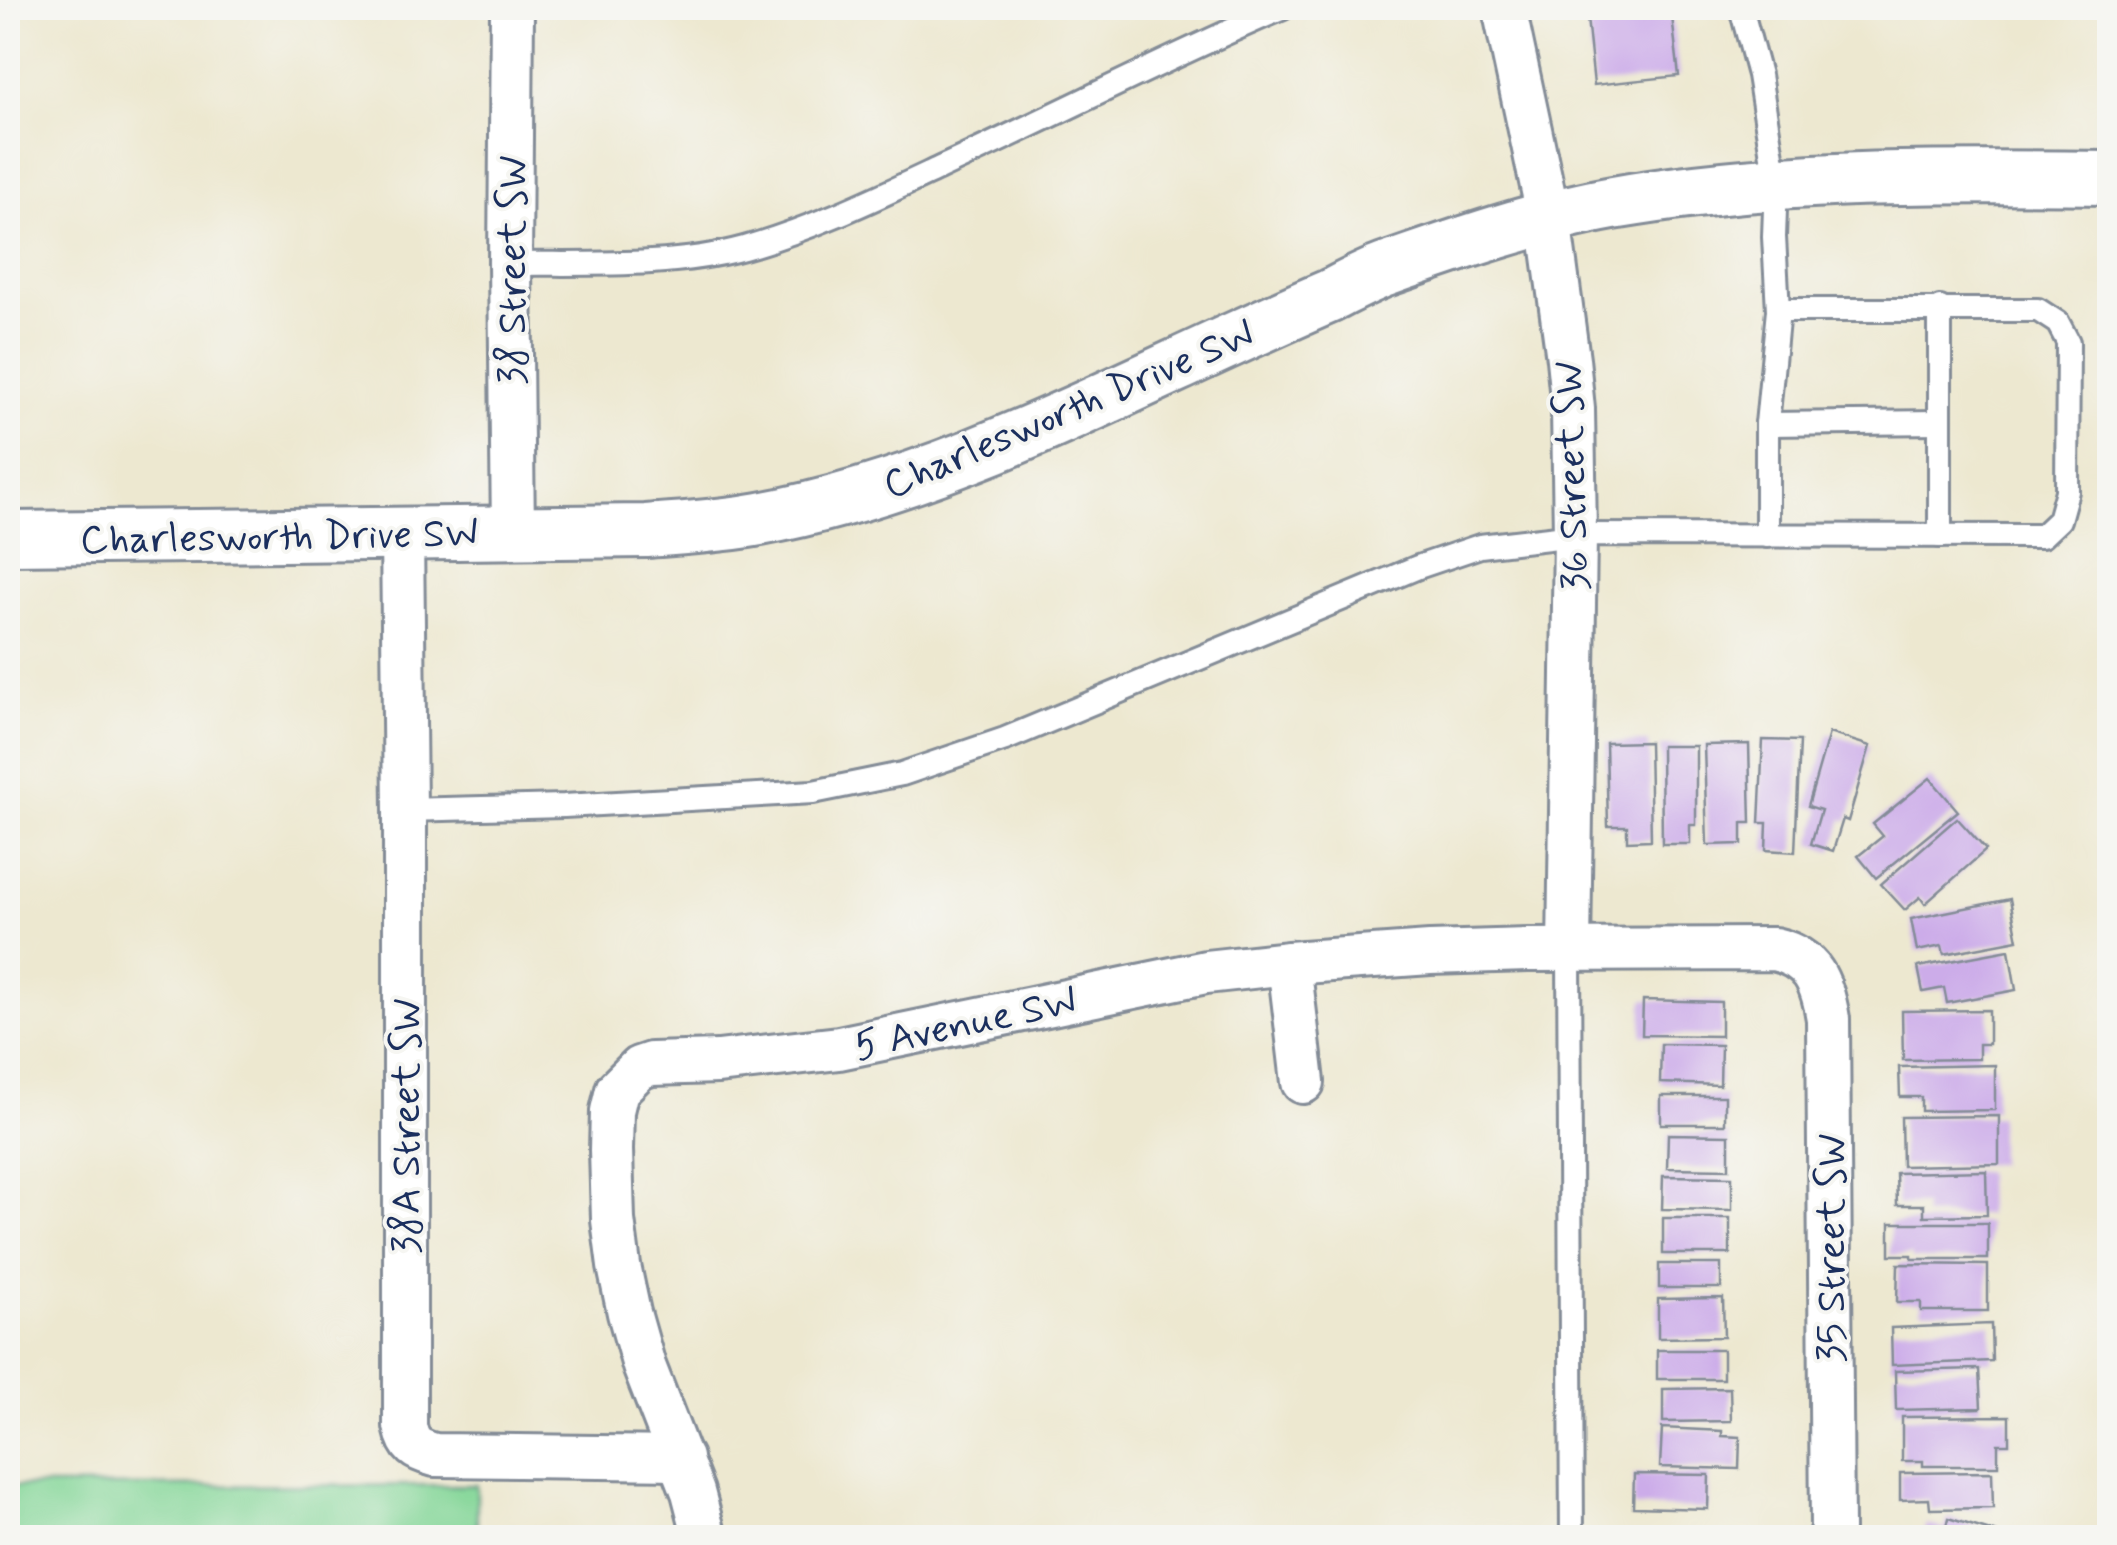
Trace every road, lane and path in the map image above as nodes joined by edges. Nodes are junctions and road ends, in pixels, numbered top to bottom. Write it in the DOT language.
graph roads {
  1 [pos="512,8"];
  2 [pos="1283,8"];
  3 [pos="1504,8"];
  4 [pos="1741,8"];
  5 [pos="2110,178"];
  6 [pos="1776,182"];
  7 [pos="1549,218"];
  8 [pos="510,264"];
  9 [pos="1940,308"];
  10 [pos="1778,310"];
  11 [pos="1940,422"];
  12 [pos="1767,424"];
  13 [pos="513,533"];
  14 [pos="402,534"];
  15 [pos="1575,535"];
  16 [pos="1767,536"];
  17 [pos="1940,536"];
  18 [pos="8,538"];
  19 [pos="405,810"];
  20 [pos="1569,950"];
  21 [pos="1289,962"];
  22 [pos="1806,963"];
  23 [pos="1303,1082"];
  24 [pos="681,1458"];
  25 [pos="705,1538"];
  26 [pos="1572,1538"];
  27 [pos="1829,1538"];
  1 -- 8 [label="street, 38 Street SW"];
  2 -- 8 [label="lane"];
  3 -- 7 [label="street, 36 Street SW"];
  4 -- 6 [label="lane"];
  5 -- 6 [label="street, Charlesworth Drive SW"];
  6 -- 7 [label="street, Charlesworth Drive SW"];
  6 -- 10 [label="lane"];
  7 -- 13 [label="street, Charlesworth Drive SW"];
  7 -- 15 [label="street, 36 Street SW"];
  8 -- 13 [label="street, 38 Street SW"];
  9 -- 10 [label="lane"];
  9 -- 11 [label="lane"];
  9 -- 17 [label="lane"];
  10 -- 12 [label="lane"];
  11 -- 12 [label="lane"];
  11 -- 17 [label="lane"];
  12 -- 16 [label="lane"];
  13 -- 14 [label="street, Charlesworth Drive SW"];
  14 -- 18 [label="street, Charlesworth Drive SW"];
  14 -- 19 [label="street, 38A Street SW"];
  15 -- 16 [label="lane"];
  15 -- 19 [label="lane"];
  15 -- 20 [label="street, 36 Street SW"];
  16 -- 17 [label="lane"];
  19 -- 24 [label="street, 38A Street SW"];
  20 -- 21 [label="street, 5 Avenue SW"];
  20 -- 22 [label="street, 5 Avenue SW"];
  20 -- 26 [label="lane"];
  21 -- 23 [label="street"];
  21 -- 24 [label="street, 5 Avenue SW"];
  22 -- 27 [label="street, 35 Street SW"];
  24 -- 25 [label="street"];
}
